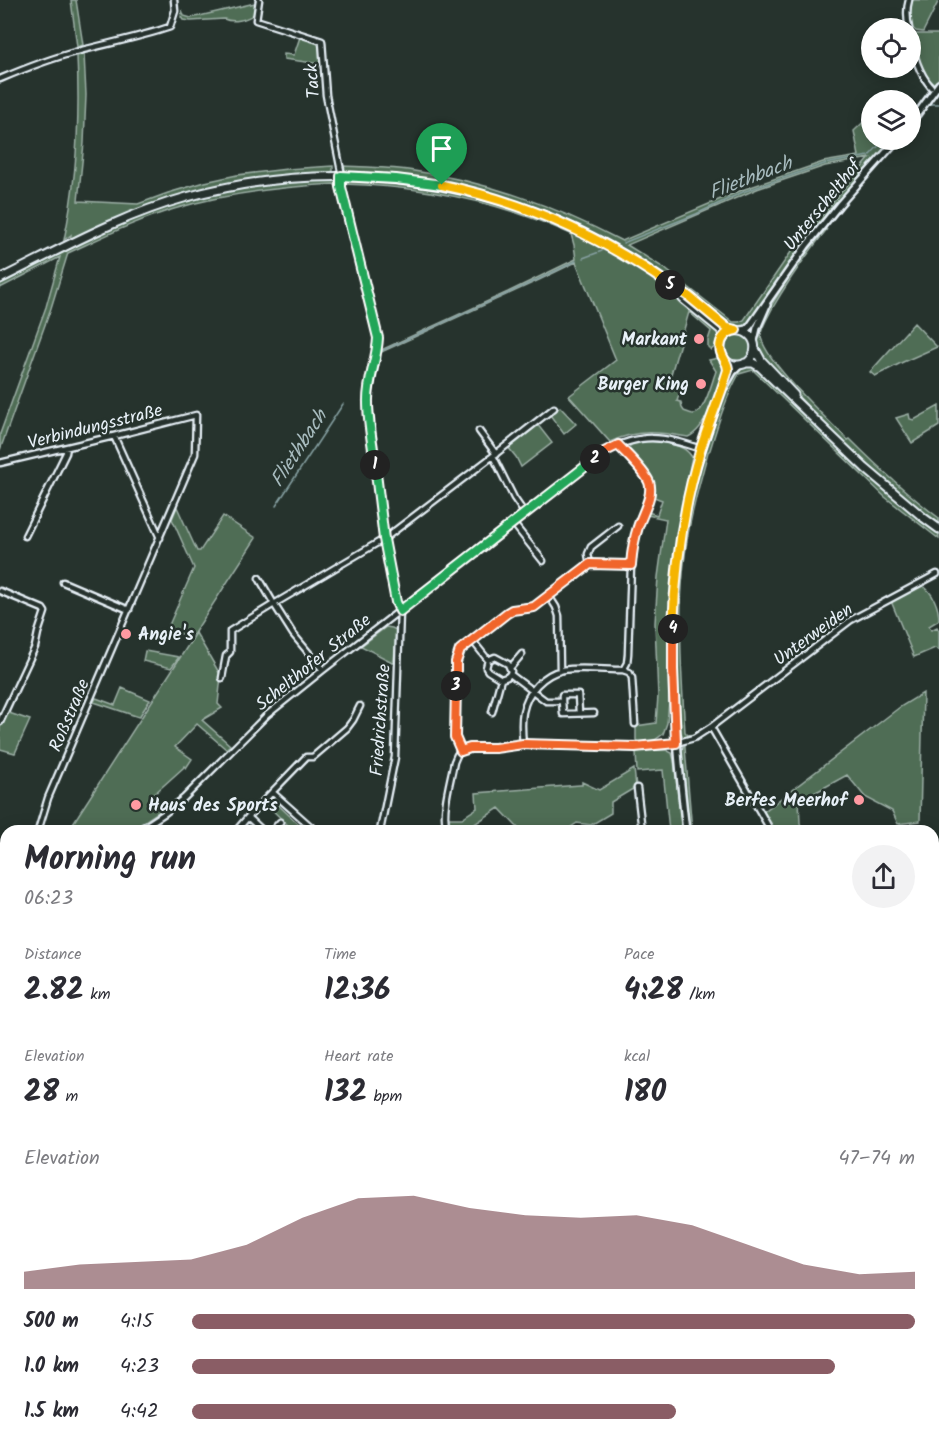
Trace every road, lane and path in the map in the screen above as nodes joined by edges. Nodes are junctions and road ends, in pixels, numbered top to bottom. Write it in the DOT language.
graph roads {
  1 [pos="174,0"];
  2 [pos="258,0"];
  3 [pos="909,0"];
  4 [pos="907,18"];
  5 [pos="921,75"];
  6 [pos="0,79"];
  7 [pos="936,88"];
  8 [pos="921,109"];
  9 [pos="888,150"];
  10 [pos="341,174"];
  11 [pos="0,279"];
  12 [pos="675,289"];
  13 [pos="774,293"];
  14 [pos="738,330"];
  15 [pos="724,337"];
  16 [pos="754,345"];
  17 [pos="727,362"];
  18 [pos="742,364"];
  19 [pos="721,392"];
  20 [pos="554,408"];
  21 [pos="196,415"];
  22 [pos="822,426"];
  23 [pos="479,431"];
  24 [pos="114,436"];
  25 [pos="618,445"];
  26 [pos="67,447"];
  27 [pos="701,449"];
  28 [pos="495,455"];
  29 [pos="0,463"];
  30 [pos="525,514"];
  31 [pos="513,523"];
  32 [pos="618,526"];
  33 [pos="939,529"];
  34 [pos="25,536"];
  35 [pos="160,538"];
  36 [pos="384,539"];
  37 [pos="543,561"];
  38 [pos="590,564"];
  39 [pos="631,565"];
  40 [pos="937,574"];
  41 [pos="259,578"];
  42 [pos="63,582"];
  43 [pos="0,591"];
  44 [pos="549,596"];
  45 [pos="274,604"];
  46 [pos="129,610"];
  47 [pos="400,611"];
  48 [pos="472,640"];
  49 [pos="522,654"];
  50 [pos="488,660"];
  51 [pos="510,668"];
  52 [pos="323,670"];
  53 [pos="623,670"];
  54 [pos="561,671"];
  55 [pos="510,674"];
  56 [pos="222,678"];
  57 [pos="501,679"];
  58 [pos="532,691"];
  59 [pos="561,701"];
  60 [pos="360,706"];
  61 [pos="492,712"];
  62 [pos="579,713"];
  63 [pos="594,713"];
  64 [pos="0,722"];
  65 [pos="634,724"];
  66 [pos="711,727"];
  67 [pos="676,743"];
  68 [pos="523,744"];
  69 [pos="461,751"];
  70 [pos="637,788"];
  71 [pos="272,792"];
  72 [pos="248,817"];
  73 [pos="280,822"];
  74 [pos="40,825"];
  75 [pos="147,825"];
  76 [pos="241,825"];
  77 [pos="257,825"];
  78 [pos="277,825"];
  79 [pos="309,825"];
  80 [pos="381,825"];
  81 [pos="445,825"];
  82 [pos="641,825"];
  83 [pos="685,825"];
  84 [pos="768,825"];
  1 -- 6 [label="street"];
  2 -- 10 [label="street, Tack"];
  3 -- 4 [label="street"];
  5 -- 7 [label="street"];
  7 -- 8 [label="street"];
  9 -- 13 [label="street, Unterschelthof"];
  10 -- 11 [label="main road"];
  10 -- 12 [label="main road"];
  10 -- 36 [label="street, Friedrichstraße"];
  12 -- 14 [label="main road"];
  12 -- 15 [label="main road"];
  13 -- 14 [label="street, Unterschelthof"];
  13 -- 16 [label="street, Unterschelthof"];
  14 -- 15 [label="main road"];
  14 -- 16 [label="main road"];
  15 -- 17 [label="main road"];
  16 -- 18 [label="main road"];
  16 -- 22 [label="main road"];
  17 -- 18 [label="main road"];
  17 -- 19 [label="street"];
  18 -- 19 [label="street"];
  18 -- 22 [label="main road"];
  19 -- 27 [label="street"];
  20 -- 28 [label="street"];
  21 -- 24 [label="street, Verbindungsstraße"];
  21 -- 35 [label="street, Roßstraße"];
  22 -- 33 [label="main road"];
  23 -- 28 [label="street"];
  24 -- 26 [label="street, Verbindungsstraße"];
  24 -- 35 [label="street"];
  25 -- 27 [label="street, Schelthofer Straße"];
  25 -- 30 [label="street, Schelthofer Straße"];
  25 -- 39 [label="street"];
  26 -- 29 [label="street, Verbindungsstraße"];
  26 -- 34 [label="street"];
  27 -- 67 [label="street"];
  28 -- 30 [label="street"];
  28 -- 36 [label="street"];
  30 -- 31 [label="street, Schelthofer Straße"];
  31 -- 37 [label="street"];
  31 -- 47 [label="street, Schelthofer Straße"];
  32 -- 38 [label="street"];
  35 -- 46 [label="street, Roßstraße"];
  36 -- 45 [label="street"];
  36 -- 47 [label="street, Friedrichstraße"];
  38 -- 39 [label="street"];
  38 -- 44 [label="street"];
  39 -- 53 [label="street"];
  40 -- 66 [label="street, Unterweiden"];
  41 -- 45 [label="street"];
  42 -- 46 [label="street"];
  43 -- 64 [label="street"];
  44 -- 48 [label="street"];
  44 -- 54 [label="street"];
  45 -- 52 [label="street"];
  45 -- 56 [label="street"];
  46 -- 74 [label="street, Roßstraße"];
  47 -- 52 [label="street, Schelthofer Straße"];
  47 -- 80 [label="street, Friedrichstraße"];
  48 -- 50 [label="street"];
  48 -- 69 [label="street"];
  49 -- 51 [label="street"];
  50 -- 51 [label="street"];
  50 -- 57 [label="street"];
  51 -- 55 [label="street"];
  52 -- 75 [label="street, Schelthofer Straße"];
  53 -- 54 [label="street"];
  53 -- 65 [label="street"];
  54 -- 58 [label="street"];
  55 -- 57 [label="street"];
  55 -- 58 [label="street"];
  57 -- 61 [label="street"];
  58 -- 59 [label="street"];
  58 -- 68 [label="street"];
  59 -- 62 [label="street"];
  59 -- 62 [label="street"];
  60 -- 71 [label="street"];
  62 -- 63 [label="street"];
  66 -- 67 [label="street, Unterweiden"];
  66 -- 84 [label="street"];
  67 -- 68 [label="street, Unterweiden"];
  67 -- 83 [label="street"];
  68 -- 69 [label="street, Unterweiden"];
  69 -- 81 [label="street"];
  70 -- 82 [label="street"];
  71 -- 72 [label="street"];
  71 -- 79 [label="street"];
  72 -- 76 [label="street"];
  72 -- 77 [label="street"];
  73 -- 78 [label="street"];
}
